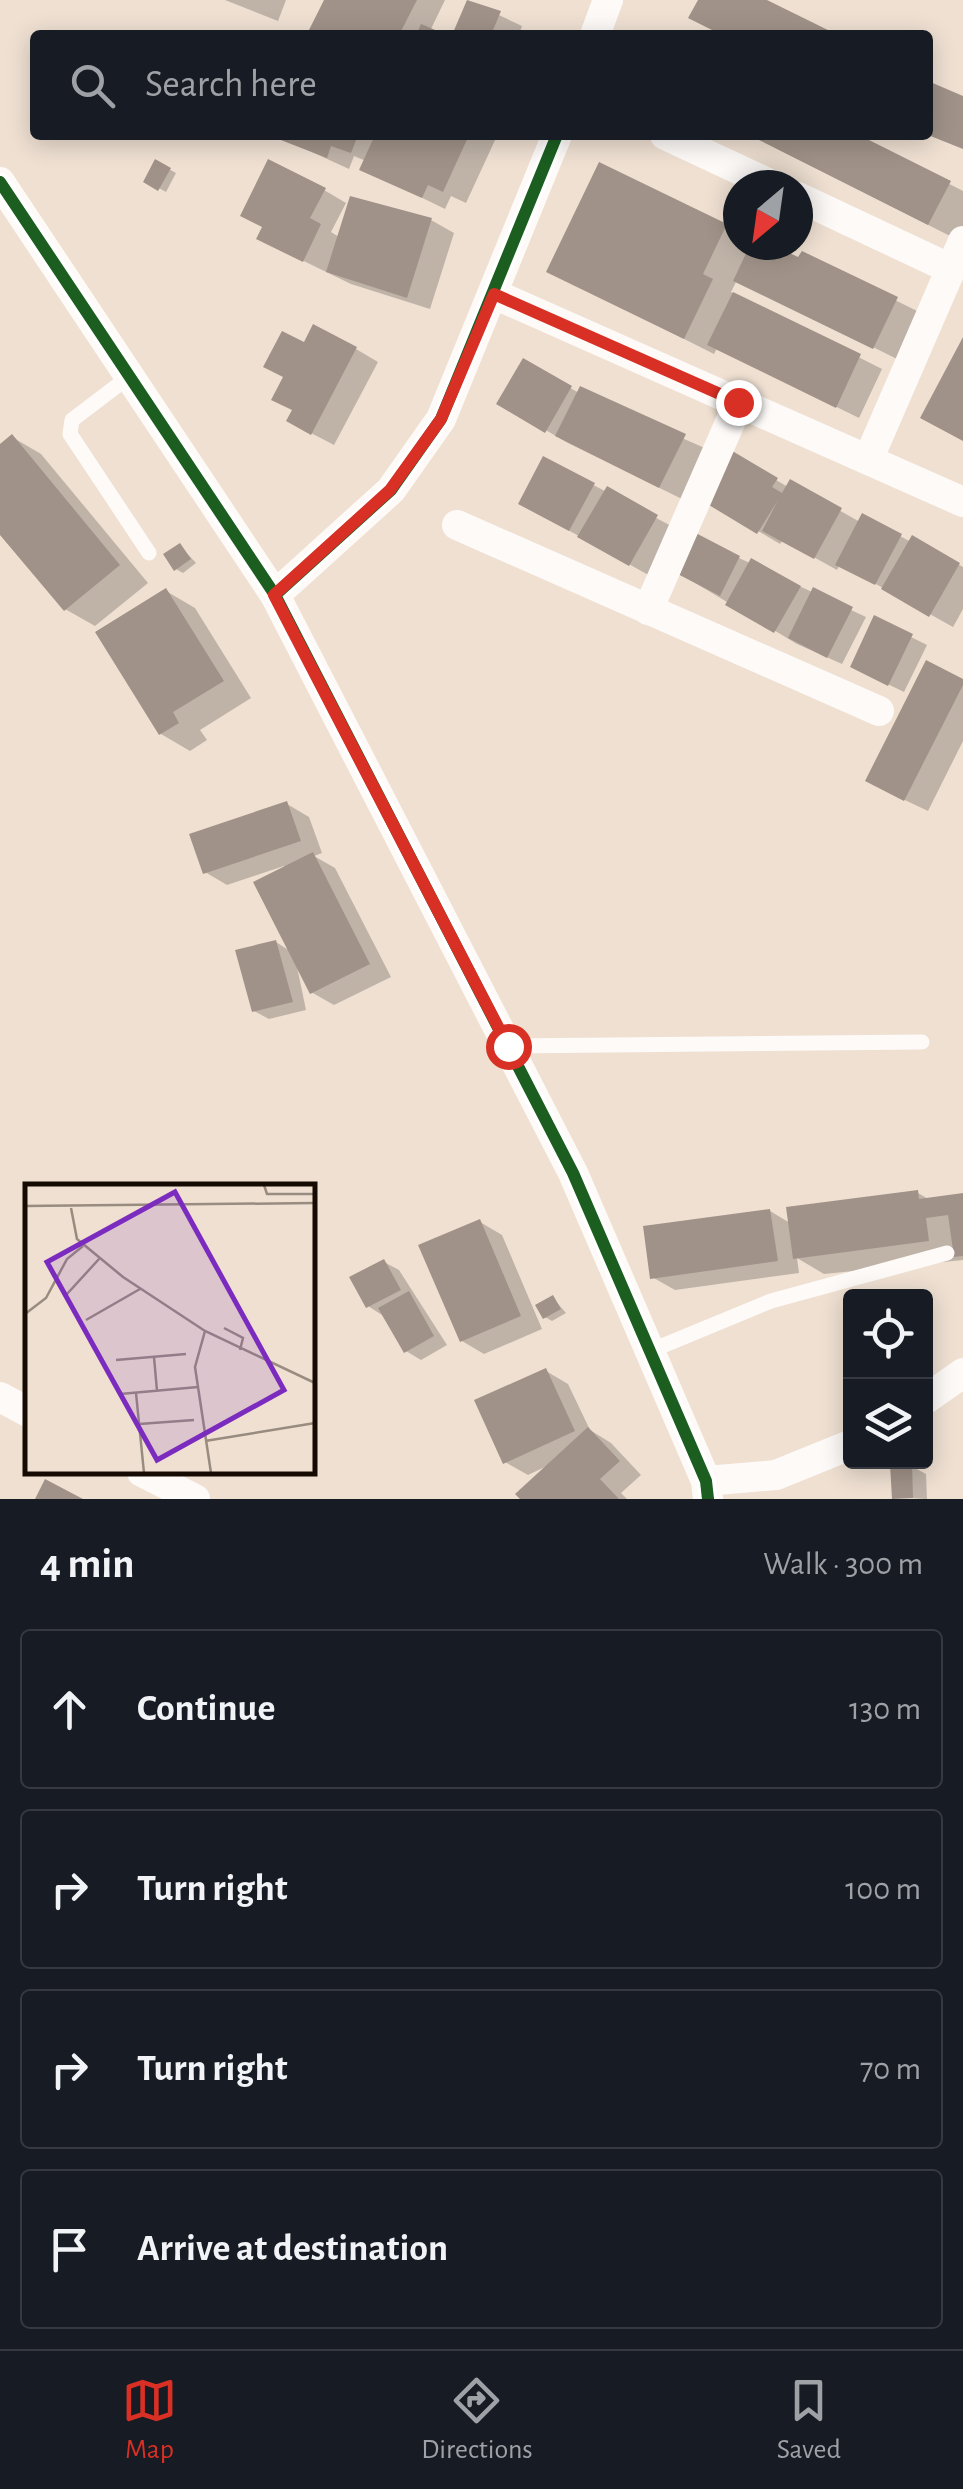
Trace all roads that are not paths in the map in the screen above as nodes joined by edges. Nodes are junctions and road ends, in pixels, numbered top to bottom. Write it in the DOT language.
graph roads {
  1 [pos="608,0"];
  2 [pos="597,30"];
  3 [pos="555,140"];
  4 [pos="676,140"];
  5 [pos="740,170"];
  6 [pos="0,182"];
  7 [pos="813,202"];
  8 [pos="957,255"];
  9 [pos="494,294"];
  10 [pos="130,376"];
  11 [pos="738,402"];
  12 [pos="868,460"];
  13 [pos="963,502"];
  14 [pos="457,525"];
  15 [pos="149,552"];
  16 [pos="274,595"];
  17 [pos="648,610"];
  18 [pos="879,711"];
  19 [pos="922,1042"];
  20 [pos="508,1046"];
  21 [pos="947,1253"];
  22 [pos="650,1351"];
  23 [pos="963,1373"];
  24 [pos="933,1393"];
  25 [pos="0,1397"];
  26 [pos="25,1410"];
  27 [pos="843,1449"];
  28 [pos="146,1474"];
  29 [pos="707,1490"];
  30 [pos="195,1499"];
  1 -- 2 [label="street"];
  3 -- 9 [label="street"];
  4 -- 5 [label="street"];
  6 -- 10 [label="street"];
  7 -- 8 [label="street"];
  8 -- 12 [label="street"];
  9 -- 11 [label="street"];
  9 -- 16 [label="street"];
  10 -- 15 [label="lane"];
  10 -- 16 [label="street"];
  11 -- 12 [label="street"];
  11 -- 17 [label="street"];
  12 -- 13 [label="street"];
  14 -- 17 [label="street"];
  16 -- 20 [label="street"];
  17 -- 18 [label="street"];
  19 -- 20 [label="lane"];
  20 -- 22 [label="street"];
  21 -- 22 [label="lane"];
  22 -- 29 [label="street"];
  23 -- 24 [label="street"];
  25 -- 26 [label="street"];
  27 -- 29 [label="street"];
  28 -- 30 [label="street"];
}
